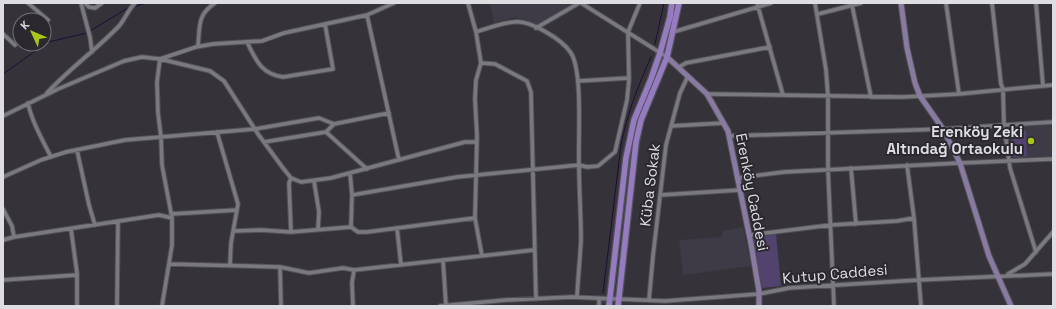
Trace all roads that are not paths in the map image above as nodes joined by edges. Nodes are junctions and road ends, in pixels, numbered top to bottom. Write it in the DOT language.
graph roads {
  1 [pos="28,3"];
  2 [pos="83,3"];
  3 [pos="102,3"];
  4 [pos="135,3"];
  5 [pos="215,3"];
  6 [pos="394,3"];
  7 [pos="468,3"];
  8 [pos="580,3"];
  9 [pos="640,3"];
  10 [pos="672,3"];
  11 [pos="679,3"];
  12 [pos="771,3"];
  13 [pos="815,3"];
  14 [pos="861,3"];
  15 [pos="901,3"];
  16 [pos="946,3"];
  17 [pos="992,3"];
  18 [pos="1036,3"];
  19 [pos="758,5"];
  20 [pos="852,5"];
  21 [pos="39,12"];
  22 [pos="818,14"];
  23 [pos="367,15"];
  24 [pos="325,24"];
  25 [pos="536,28"];
  26 [pos="476,32"];
  27 [pos="628,32"];
  28 [pos="673,32"];
  29 [pos="3,34"];
  30 [pos="12,42"];
  31 [pos="247,42"];
  32 [pos="198,46"];
  33 [pos="770,47"];
  34 [pos="92,52"];
  35 [pos="660,53"];
  36 [pos="667,57"];
  37 [pos="160,59"];
  38 [pos="480,62"];
  39 [pos="678,67"];
  40 [pos="688,76"];
  41 [pos="629,78"];
  42 [pos="578,81"];
  43 [pos="1053,85"];
  44 [pos="1043,86"];
  45 [pos="1003,90"];
  46 [pos="707,94"];
  47 [pos="959,94"];
  48 [pos="45,95"];
  49 [pos="783,95"];
  50 [pos="828,96"];
  51 [pos="871,96"];
  52 [pos="920,96"];
  53 [pos="28,103"];
  54 [pos="389,114"];
  55 [pos="3,116"];
  56 [pos="1053,122"];
  57 [pos="724,123"];
  58 [pos="334,124"];
  59 [pos="1004,125"];
  60 [pos="671,126"];
  61 [pos="256,129"];
  62 [pos="943,129"];
  63 [pos="217,132"];
  64 [pos="326,132"];
  65 [pos="828,133"];
  66 [pos="730,136"];
  67 [pos="161,137"];
  68 [pos="264,142"];
  69 [pos="477,142"];
  70 [pos="77,150"];
  71 [pos="51,157"];
  72 [pos="1053,159"];
  73 [pos="399,160"];
  74 [pos="1009,161"];
  75 [pos="960,163"];
  76 [pos="578,165"];
  77 [pos="907,165"];
  78 [pos="851,168"];
  79 [pos="367,169"];
  80 [pos="828,170"];
  81 [pos="532,171"];
  82 [pos="350,173"];
  83 [pos="476,175"];
  84 [pos="3,177"];
  85 [pos="291,178"];
  86 [pos="737,178"];
  87 [pos="314,181"];
  88 [pos="740,190"];
  89 [pos="352,195"];
  90 [pos="660,195"];
  91 [pos="3,209"];
  92 [pos="237,210"];
  93 [pos="172,216"];
  94 [pos="475,218"];
  95 [pos="914,218"];
  96 [pos="118,221"];
  97 [pos="856,224"];
  98 [pos="95,225"];
  99 [pos="831,226"];
  100 [pos="351,227"];
  101 [pos="398,228"];
  102 [pos="71,229"];
  103 [pos="318,230"];
  104 [pos="234,231"];
  105 [pos="291,232"];
  106 [pos="1053,232"];
  107 [pos="749,235"];
  108 [pos="14,237"];
  109 [pos="3,240"];
  110 [pos="534,250"];
  111 [pos="1036,252"];
  112 [pos="482,256"];
  113 [pos="443,260"];
  114 [pos="169,264"];
  115 [pos="230,265"];
  116 [pos="401,265"];
  117 [pos="280,267"];
  118 [pos="354,270"];
  119 [pos="1053,274"];
  120 [pos="77,275"];
  121 [pos="997,276"];
  122 [pos="1005,276"];
  123 [pos="3,280"];
  124 [pos="918,280"];
  125 [pos="833,285"];
  126 [pos="759,294"];
  127 [pos="577,297"];
  128 [pos="599,298"];
  129 [pos="610,298"];
  130 [pos="536,299"];
  131 [pos="618,299"];
  132 [pos="517,300"];
  133 [pos="649,300"];
  134 [pos="665,301"];
  135 [pos="463,305"];
  136 [pos="77,306"];
  137 [pos="117,306"];
  138 [pos="162,306"];
  139 [pos="281,306"];
  140 [pos="353,306"];
  141 [pos="440,306"];
  142 [pos="446,306"];
  143 [pos="517,306"];
  144 [pos="599,306"];
  145 [pos="609,306"];
  146 [pos="618,306"];
  147 [pos="665,306"];
  148 [pos="759,306"];
  149 [pos="834,306"];
  150 [pos="921,306"];
  151 [pos="1011,306"];
  1 -- 21 [label="street"];
  2 -- 3 [label="street"];
  2 -- 34 [label="street"];
  4 -- 34 [label="street"];
  5 -- 32 [label="street"];
  6 -- 23 [label="street"];
  7 -- 26 [label="street"];
  8 -- 25 [label="street"];
  8 -- 27 [label="street"];
  9 -- 27 [label="street"];
  10 -- 35 [label="main road"];
  11 -- 28 [label="main road"];
  12 -- 19 [label="street"];
  13 -- 22 [label="street"];
  14 -- 20 [label="street"];
  15 -- 52 [label="street"];
  16 -- 47 [label="street"];
  17 -- 45 [label="street"];
  18 -- 44 [label="street"];
  19 -- 28 [label="street"];
  19 -- 33 [label="street"];
  20 -- 22 [label="street"];
  20 -- 51 [label="street"];
  22 -- 50 [label="street"];
  23 -- 24 [label="street"];
  23 -- 54 [label="street"];
  24 -- 31 [label="street"];
  24 -- 31 [label="street"];
  25 -- 26 [label="street"];
  25 -- 42 [label="street"];
  26 -- 38 [label="street"];
  27 -- 35 [label="street"];
  27 -- 41 [label="street"];
  28 -- 36 [label="main road"];
  29 -- 30 [label="street"];
  31 -- 32 [label="street"];
  32 -- 37 [label="street"];
  33 -- 39 [label="street"];
  33 -- 49 [label="street"];
  34 -- 48 [label="street"];
  35 -- 36 [label="street"];
  35 -- 129 [label="main road"];
  36 -- 39 [label="street, Erenköy Caddesi"];
  36 -- 131 [label="main road"];
  37 -- 48 [label="street"];
  37 -- 61 [label="street"];
  37 -- 67 [label="street"];
  38 -- 69 [label="street"];
  38 -- 81 [label="street"];
  39 -- 40 [label="street, Erenköy Caddesi"];
  40 -- 46 [label="street, Erenköy Caddesi"];
  40 -- 60 [label="street, Küba Sokak"];
  41 -- 42 [label="street"];
  41 -- 76 [label="street"];
  42 -- 76 [label="street"];
  43 -- 44 [label="street"];
  44 -- 45 [label="street"];
  45 -- 47 [label="street"];
  45 -- 59 [label="street"];
  46 -- 49 [label="street"];
  46 -- 57 [label="street, Erenköy Caddesi"];
  47 -- 52 [label="street"];
  48 -- 53 [label="street"];
  49 -- 50 [label="street"];
  50 -- 51 [label="street"];
  50 -- 65 [label="street"];
  51 -- 52 [label="street"];
  52 -- 62 [label="street"];
  53 -- 55 [label="street"];
  53 -- 71 [label="street"];
  54 -- 58 [label="street"];
  54 -- 73 [label="street"];
  56 -- 59 [label="street"];
  57 -- 60 [label="street"];
  57 -- 66 [label="street, Erenköy Caddesi"];
  58 -- 61 [label="street"];
  58 -- 64 [label="street"];
  59 -- 62 [label="street"];
  59 -- 74 [label="street"];
  60 -- 90 [label="street, Küba Sokak"];
  61 -- 63 [label="street"];
  61 -- 68 [label="street"];
  62 -- 65 [label="street"];
  62 -- 75 [label="street"];
  63 -- 67 [label="street"];
  63 -- 92 [label="street"];
  64 -- 68 [label="street"];
  64 -- 79 [label="street"];
  65 -- 66 [label="street"];
  65 -- 80 [label="street"];
  66 -- 86 [label="street, Erenköy Caddesi"];
  67 -- 70 [label="street"];
  67 -- 93 [label="street"];
  68 -- 85 [label="street"];
  69 -- 73 [label="street"];
  69 -- 83 [label="street"];
  70 -- 71 [label="street"];
  70 -- 98 [label="street"];
  71 -- 84 [label="street"];
  72 -- 74 [label="street"];
  73 -- 79 [label="street"];
  74 -- 75 [label="street"];
  74 -- 111 [label="street"];
  75 -- 77 [label="street"];
  75 -- 121 [label="street"];
  76 -- 81 [label="street"];
  76 -- 127 [label="street"];
  77 -- 78 [label="street"];
  77 -- 95 [label="street"];
  78 -- 80 [label="street"];
  78 -- 97 [label="street"];
  79 -- 82 [label="street"];
  80 -- 86 [label="street"];
  80 -- 99 [label="street"];
  81 -- 83 [label="street"];
  81 -- 110 [label="street"];
  82 -- 87 [label="street"];
  82 -- 89 [label="street"];
  83 -- 89 [label="street"];
  83 -- 94 [label="street"];
  85 -- 87 [label="street"];
  85 -- 105 [label="street"];
  86 -- 88 [label="street, Erenköy Caddesi"];
  87 -- 103 [label="street"];
  88 -- 90 [label="street"];
  88 -- 107 [label="street, Erenköy Caddesi"];
  89 -- 100 [label="street"];
  90 -- 133 [label="street, Küba Sokak"];
  91 -- 108 [label="street"];
  92 -- 93 [label="street"];
  92 -- 104 [label="street"];
  93 -- 96 [label="street"];
  93 -- 114 [label="street"];
  94 -- 101 [label="street"];
  94 -- 112 [label="street"];
  95 -- 97 [label="street"];
  95 -- 124 [label="street"];
  96 -- 98 [label="street"];
  96 -- 137 [label="street"];
  97 -- 99 [label="street"];
  98 -- 102 [label="street"];
  99 -- 107 [label="street"];
  99 -- 125 [label="street"];
  100 -- 101 [label="street"];
  100 -- 103 [label="street"];
  101 -- 116 [label="street"];
  102 -- 108 [label="street"];
  102 -- 120 [label="street"];
  103 -- 105 [label="street"];
  104 -- 105 [label="street"];
  104 -- 115 [label="street"];
  106 -- 111 [label="street"];
  107 -- 126 [label="street, Erenköy Caddesi"];
  108 -- 109 [label="street"];
  110 -- 112 [label="street"];
  110 -- 130 [label="street"];
  111 -- 122 [label="street"];
  112 -- 113 [label="street"];
  113 -- 116 [label="street"];
  113 -- 142 [label="street"];
  114 -- 115 [label="street"];
  114 -- 138 [label="street"];
  115 -- 117 [label="street"];
  116 -- 118 [label="street"];
  117 -- 118 [label="street"];
  117 -- 139 [label="street"];
  118 -- 140 [label="street"];
  119 -- 122 [label="street, Kutup Caddesi"];
  120 -- 123 [label="street"];
  120 -- 136 [label="street"];
  121 -- 122 [label="street, Kutup Caddesi"];
  121 -- 124 [label="street, Kutup Caddesi"];
  121 -- 151 [label="street"];
  124 -- 125 [label="street, Kutup Caddesi"];
  124 -- 150 [label="street"];
  125 -- 126 [label="street, Kutup Caddesi"];
  125 -- 149 [label="street"];
  126 -- 134 [label="street, Kutup Caddesi"];
  126 -- 148 [label="street, Erenköy Caddesi"];
  127 -- 128 [label="street, Kutup Caddesi"];
  127 -- 130 [label="street, Kutup Caddesi"];
  128 -- 129 [label="street, Kutup Caddesi"];
  128 -- 144 [label="street"];
  129 -- 131 [label="street, Kutup Caddesi"];
  129 -- 145 [label="main road"];
  130 -- 132 [label="street, Kutup Caddesi"];
  131 -- 133 [label="street, Kutup Caddesi"];
  131 -- 146 [label="main road"];
  132 -- 135 [label="street, Kutup Caddesi"];
  132 -- 143 [label="street"];
  133 -- 134 [label="street, Kutup Caddesi"];
  134 -- 147 [label="street"];
  135 -- 142 [label="street, Kutup Caddesi"];
  141 -- 142 [label="street, Kutup Caddesi"];
}
